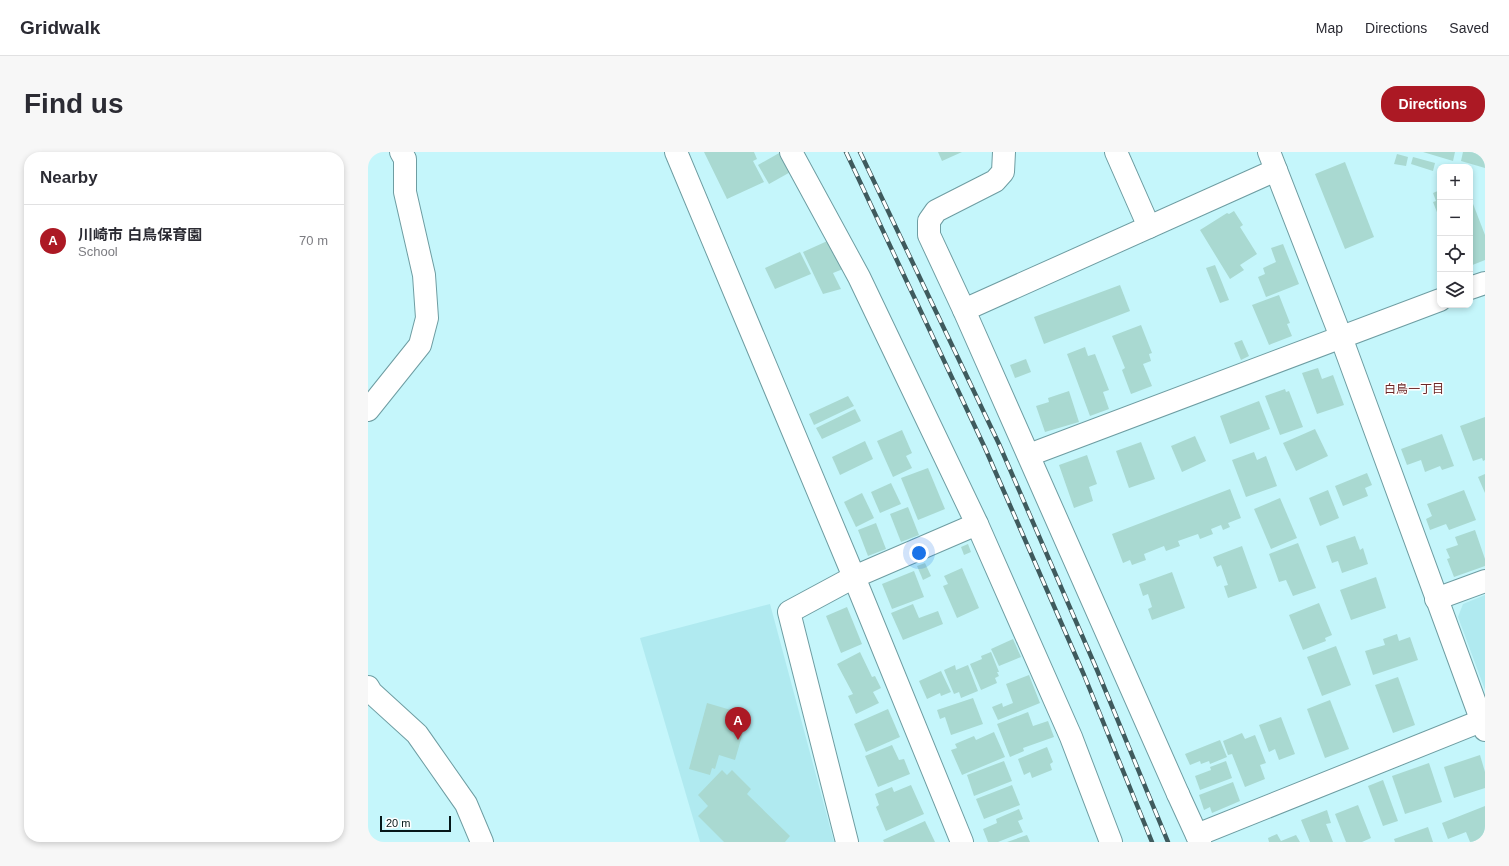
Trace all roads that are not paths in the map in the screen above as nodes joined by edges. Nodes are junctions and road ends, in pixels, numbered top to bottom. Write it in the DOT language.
graph roads {
  1 [pos="401,152"];
  2 [pos="676,152"];
  3 [pos="791,152"];
  4 [pos="1004,152"];
  5 [pos="1116,152"];
  6 [pos="1273,161"];
  7 [pos="1149,227"];
  8 [pos="1485,283"];
  9 [pos="1473,287"];
  10 [pos="1437,301"];
  11 [pos="964,310"];
  12 [pos="1341,337"];
  13 [pos="368,410"];
  14 [pos="1029,455"];
  15 [pos="977,524"];
  16 [pos="854,577"];
  17 [pos="1485,581"];
  18 [pos="1436,599"];
  19 [pos="368,687"];
  20 [pos="1483,726"];
  21 [pos="1199,839"];
  22 [pos="482,842"];
  23 [pos="847,842"];
  24 [pos="962,842"];
  25 [pos="1111,842"];
  1 -- 13 [label="street"];
  2 -- 16 [label="street"];
  3 -- 15 [label="street"];
  4 -- 11 [label="street"];
  5 -- 7 [label="street"];
  6 -- 7 [label="street"];
  6 -- 12 [label="street"];
  7 -- 11 [label="street"];
  8 -- 9 [label="street"];
  10 -- 12 [label="street"];
  11 -- 14 [label="street"];
  12 -- 14 [label="street"];
  12 -- 18 [label="street"];
  14 -- 21 [label="street"];
  15 -- 16 [label="street"];
  15 -- 25 [label="street"];
  16 -- 23 [label="street"];
  16 -- 24 [label="street"];
  17 -- 18 [label="street"];
  18 -- 20 [label="street"];
  19 -- 22 [label="street"];
  20 -- 21 [label="street"];
}
